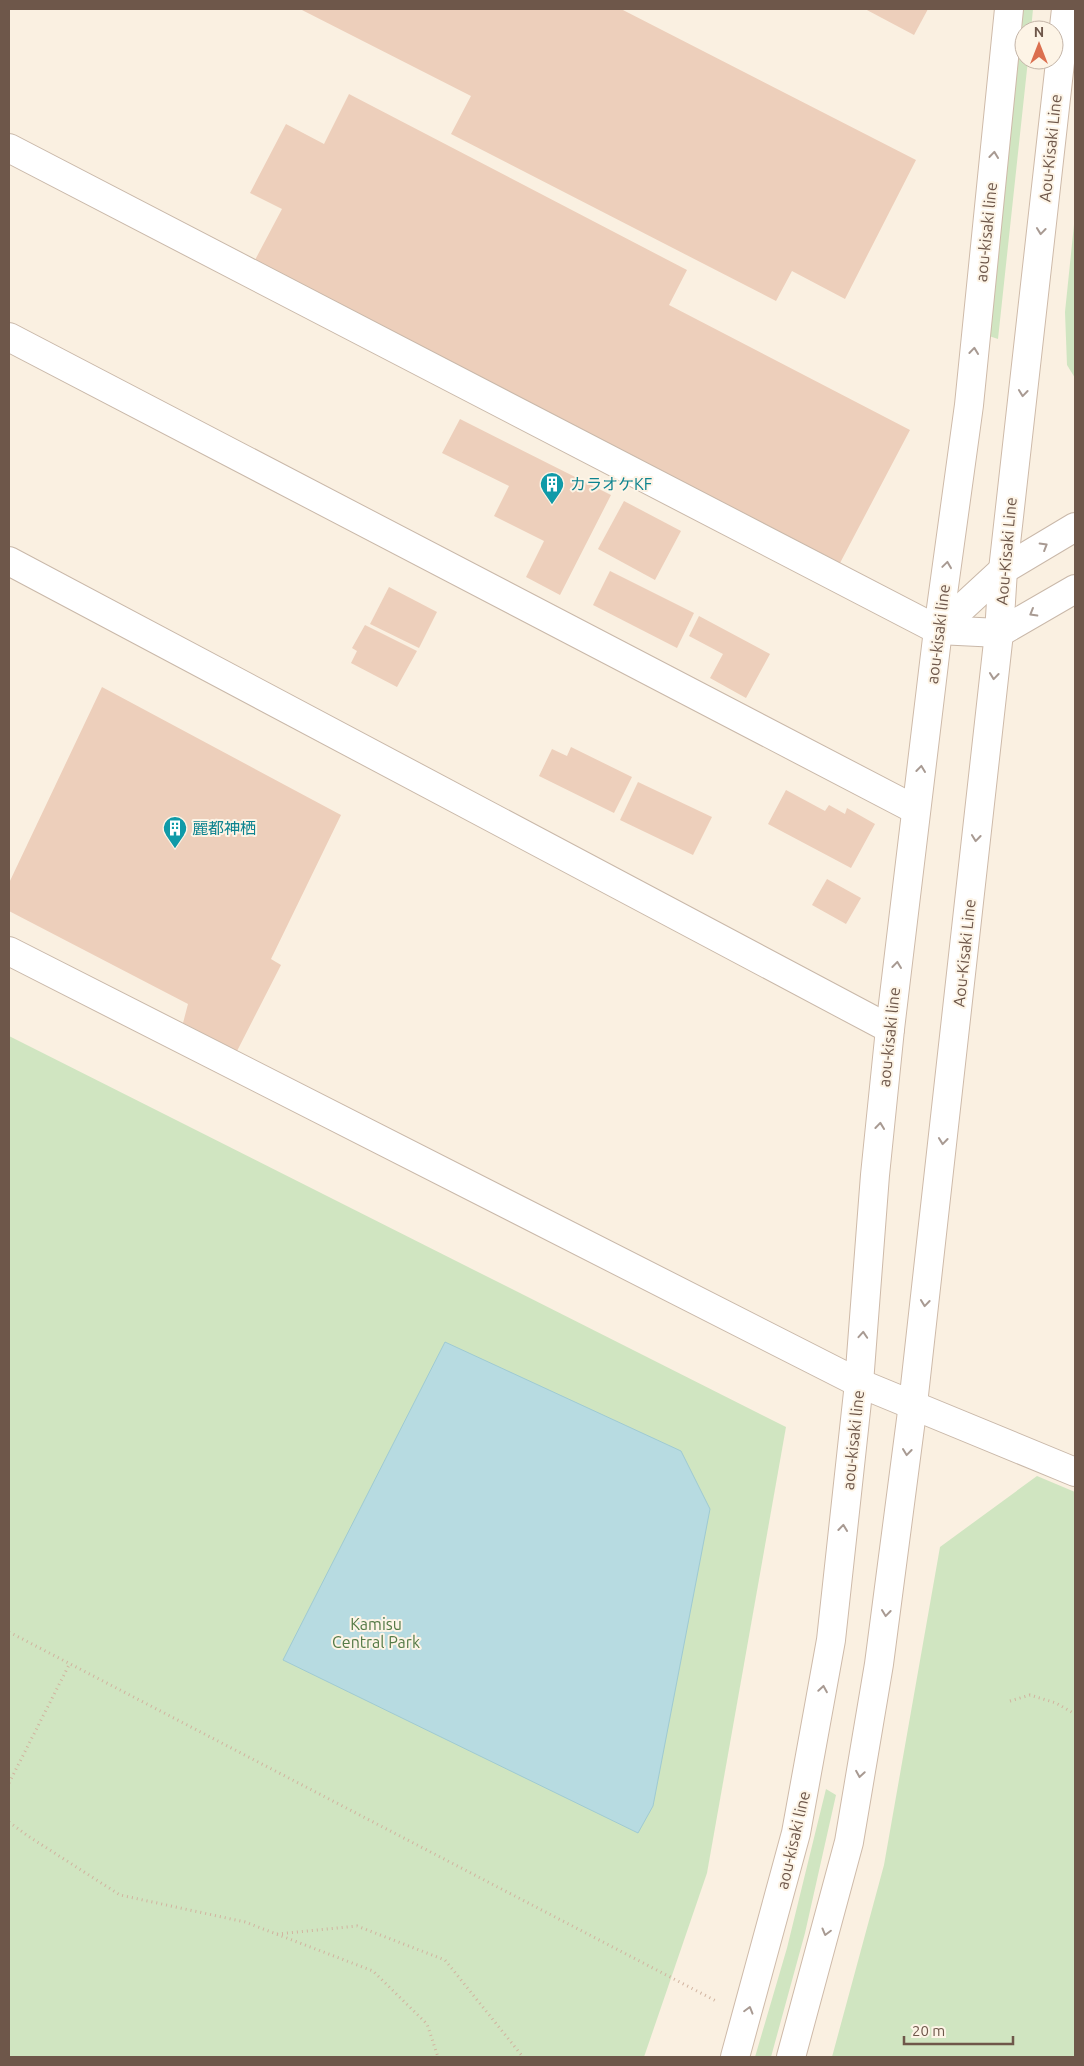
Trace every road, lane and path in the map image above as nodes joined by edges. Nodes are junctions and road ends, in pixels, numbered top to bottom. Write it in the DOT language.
graph roads {
  1 [pos="1009,9"];
  2 [pos="1066,9"];
  3 [pos="9,148"];
  4 [pos="9,337"];
  5 [pos="1075,527"];
  6 [pos="9,561"];
  7 [pos="1002,570"];
  8 [pos="1075,590"];
  9 [pos="938,630"];
  10 [pos="999,633"];
  11 [pos="916,810"];
  12 [pos="9,951"];
  13 [pos="890,1030"];
  14 [pos="859,1384"];
  15 [pos="913,1404"];
  16 [pos="1075,1472"];
  17 [pos="9,1632"];
  18 [pos="70,1663"];
  19 [pos="1010,1701"];
  20 [pos="1075,1714"];
  21 [pos="9,1783"];
  22 [pos="9,1822"];
  23 [pos="277,1934"];
  24 [pos="720,2003"];
  25 [pos="438,2057"];
  26 [pos="523,2057"];
  27 [pos="735,2057"];
  28 [pos="791,2057"];
  9 -- 1 [label="street, aou-kisaki line, one-way"];
  2 -- 7 [label="street, Aou-Kisaki Line, one-way"];
  3 -- 9 [label="street"];
  4 -- 11 [label="street"];
  7 -- 5 [label="street, one-way"];
  6 -- 13 [label="street"];
  7 -- 9 [label="street"];
  7 -- 10 [label="street, Aou-Kisaki Line"];
  8 -- 10 [label="street, one-way"];
  9 -- 10 [label="street"];
  11 -- 9 [label="street, aou-kisaki line, one-way"];
  10 -- 15 [label="street, Aou-Kisaki Line, one-way"];
  13 -- 11 [label="street, aou-kisaki line, one-way"];
  12 -- 14 [label="street"];
  14 -- 13 [label="street, aou-kisaki line, one-way"];
  14 -- 15 [label="street"];
  27 -- 14 [label="street, aou-kisaki line, one-way"];
  15 -- 16 [label="street"];
  15 -- 28 [label="street, one-way"];
  17 -- 18 [label="path"];
  18 -- 21 [label="path"];
  18 -- 24 [label="path"];
  19 -- 20 [label="path"];
  22 -- 23 [label="path"];
  23 -- 25 [label="path"];
  23 -- 26 [label="path"];
}
